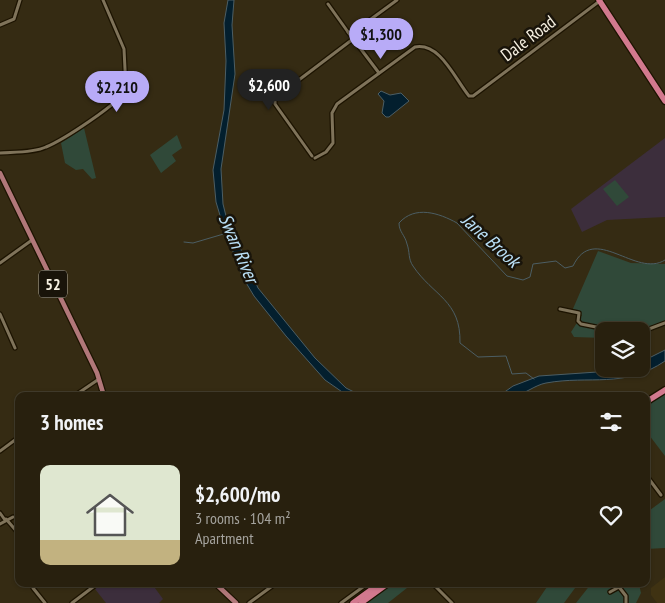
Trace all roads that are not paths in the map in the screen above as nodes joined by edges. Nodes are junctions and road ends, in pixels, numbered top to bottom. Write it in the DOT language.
graph roads {
  1 [pos="20,0"];
  2 [pos="103,0"];
  3 [pos="397,0"];
  4 [pos="601,0"];
  5 [pos="328,4"];
  6 [pos="0,25"];
  7 [pos="348,32"];
  8 [pos="353,39"];
  9 [pos="379,73"];
  10 [pos="665,99"];
  11 [pos="0,153"];
  12 [pos="0,173"];
  13 [pos="32,240"];
  14 [pos="0,263"];
  15 [pos="560,309"];
  16 [pos="0,314"];
  17 [pos="665,324"];
  18 [pos="595,327"];
  19 [pos="650,329"];
  20 [pos="15,348"];
  21 [pos="99,379"];
  22 [pos="665,389"];
  23 [pos="80,392"];
  24 [pos="103,392"];
  25 [pos="650,398"];
  26 [pos="15,440"];
  27 [pos="0,451"];
  28 [pos="650,480"];
  29 [pos="661,495"];
  30 [pos="0,513"];
  31 [pos="13,517"];
  32 [pos="6,520"];
  33 [pos="0,524"];
  34 [pos="15,530"];
  35 [pos="34,587"];
  36 [pos="93,587"];
  37 [pos="219,587"];
  38 [pos="271,587"];
  39 [pos="362,587"];
  40 [pos="375,587"];
  41 [pos="382,587"];
  42 [pos="436,587"];
  43 [pos="610,592"];
  44 [pos="45,603"];
  45 [pos="72,603"];
  46 [pos="236,603"];
  47 [pos="250,603"];
  48 [pos="341,603"];
  49 [pos="353,603"];
  50 [pos="361,603"];
  51 [pos="452,603"];
  52 [pos="626,603"];
  1 -- 6 [label="street"];
  2 -- 11 [label="street"];
  3 -- 7 [label="street"];
  4 -- 9 [label="street, Dale Road"];
  4 -- 10 [label="highway"];
  5 -- 7 [label="street"];
  7 -- 8 [label="street"];
  8 -- 9 [label="street"];
  8 -- 9 [label="street"];
  12 -- 13 [label="main road, 52"];
  13 -- 14 [label="street"];
  13 -- 21 [label="main road, 52"];
  15 -- 18 [label="street"];
  16 -- 20 [label="street"];
  17 -- 19 [label="street"];
  21 -- 23 [label="street"];
  21 -- 24 [label="main road, 52"];
  22 -- 25 [label="highway"];
  26 -- 27 [label="street"];
  28 -- 29 [label="street"];
  30 -- 32 [label="street"];
  31 -- 32 [label="street"];
  32 -- 33 [label="street"];
  32 -- 34 [label="street"];
  35 -- 44 [label="street"];
  36 -- 45 [label="street"];
  37 -- 46 [label="main road"];
  38 -- 47 [label="street"];
  39 -- 48 [label="street"];
  40 -- 49 [label="highway"];
  41 -- 50 [label="highway"];
  42 -- 51 [label="street"];
  43 -- 52 [label="street"];
}
